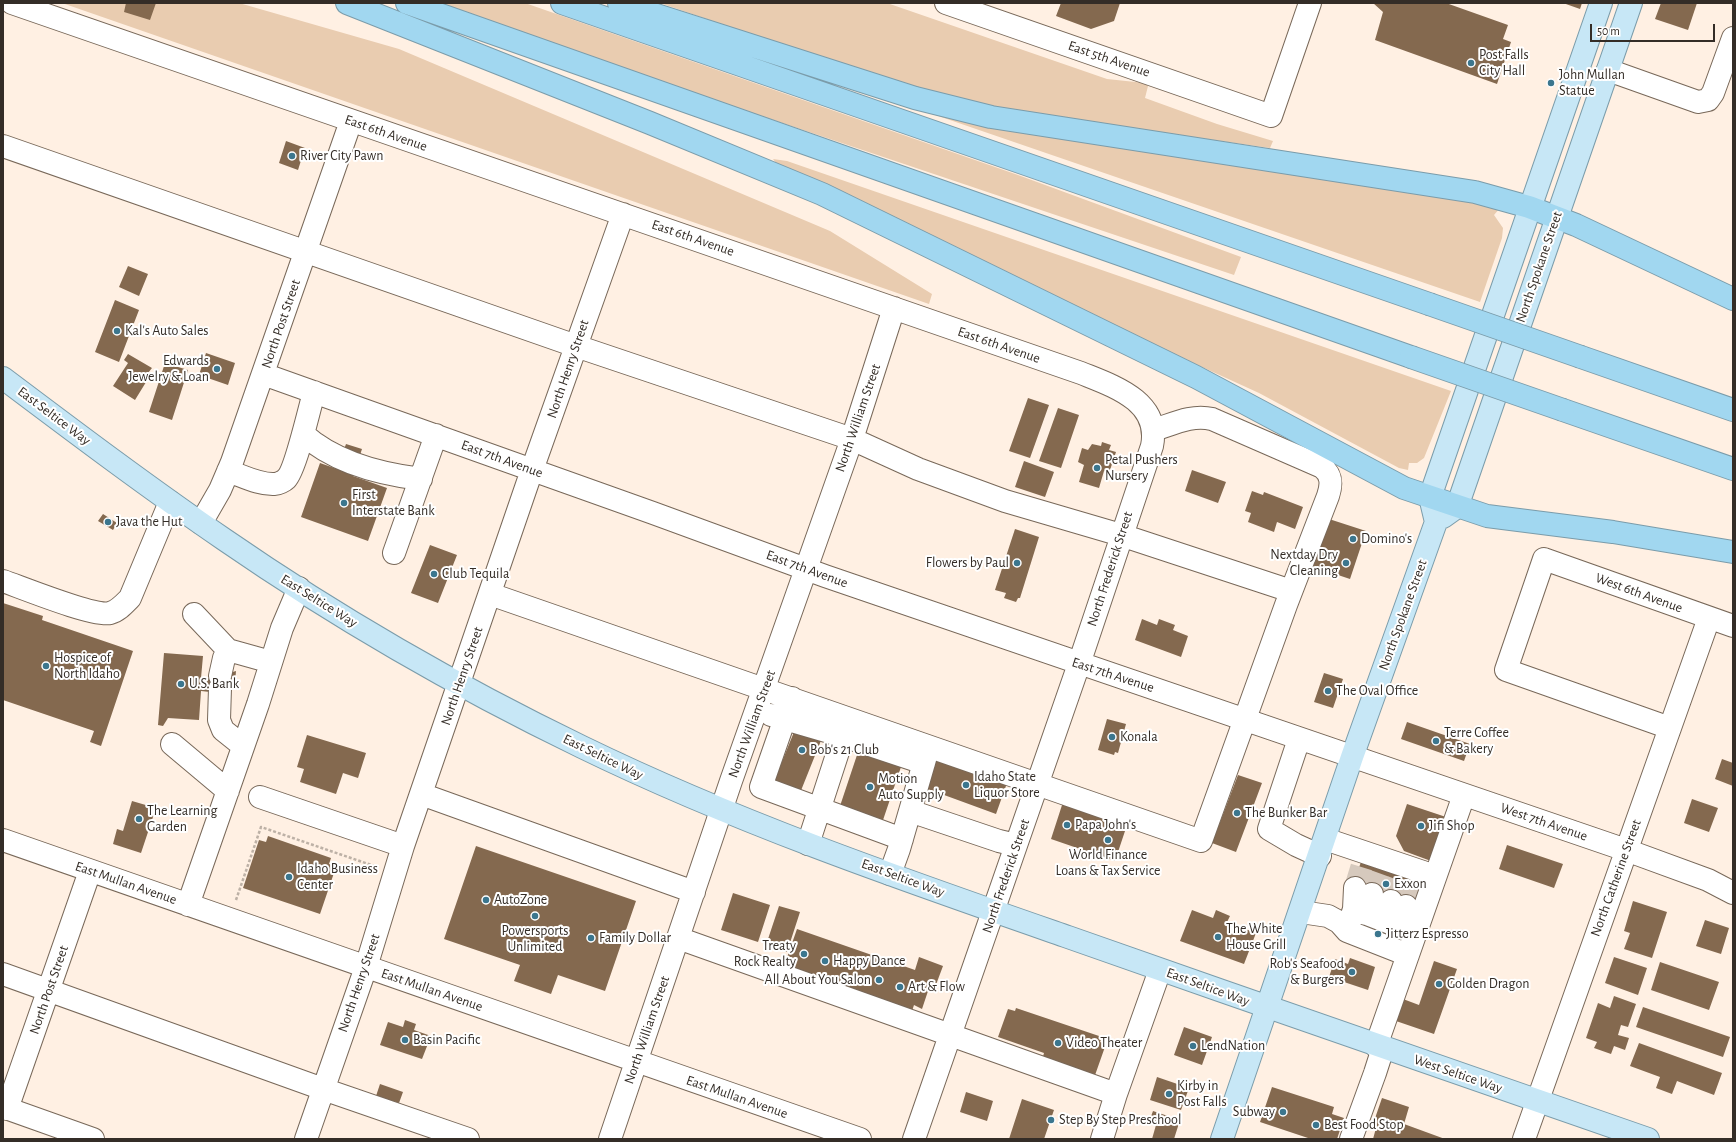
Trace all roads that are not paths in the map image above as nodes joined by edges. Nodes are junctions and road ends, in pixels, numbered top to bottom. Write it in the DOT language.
graph roads {
  1 [pos="12,3"];
  2 [pos="347,3"];
  3 [pos="407,3"];
  4 [pos="562,3"];
  5 [pos="619,3"];
  6 [pos="946,3"];
  7 [pos="1310,3"];
  8 [pos="1601,3"];
  9 [pos="1631,3"];
  10 [pos="1002,12"];
  11 [pos="1733,38"];
  12 [pos="1608,70"];
  13 [pos="351,121"];
  14 [pos="3,146"];
  15 [pos="1529,207"];
  16 [pos="622,214"];
  17 [pos="1556,217"];
  18 [pos="306,251"];
  19 [pos="1733,299"];
  20 [pos="894,308"];
  21 [pos="576,346"];
  22 [pos="264,374"];
  23 [pos="3,378"];
  24 [pos="314,392"];
  25 [pos="1733,410"];
  26 [pos="1154,430"];
  27 [pos="303,434"];
  28 [pos="436,435"];
  29 [pos="852,439"];
  30 [pos="1733,468"];
  31 [pos="532,470"];
  32 [pos="228,471"];
  33 [pos="421,479"];
  34 [pos="1430,497"];
  35 [pos="170,502"];
  36 [pos="1457,507"];
  37 [pos="1436,522"];
  38 [pos="201,523"];
  39 [pos="1121,535"];
  40 [pos="1733,552"];
  41 [pos="394,553"];
  42 [pos="806,569"];
  43 [pos="3,580"];
  44 [pos="299,588"];
  45 [pos="1291,591"];
  46 [pos="490,594"];
  47 [pos="194,614"];
  48 [pos="1709,618"];
  49 [pos="1733,626"];
  50 [pos="228,650"];
  51 [pos="271,662"];
  52 [pos="1079,664"];
  53 [pos="459,683"];
  54 [pos="764,688"];
  55 [pos="792,698"];
  56 [pos="756,710"];
  57 [pos="785,719"];
  58 [pos="1244,720"];
  59 [pos="846,727"];
  60 [pos="1670,728"];
  61 [pos="1299,739"];
  62 [pos="172,744"];
  63 [pos="243,746"];
  64 [pos="927,754"];
  65 [pos="1352,757"];
  66 [pos="1037,784"];
  67 [pos="228,791"];
  68 [pos="421,794"];
  69 [pos="1464,795"];
  70 [pos="260,797"];
  71 [pos="818,809"];
  72 [pos="722,811"];
  73 [pos="910,811"];
  74 [pos="902,838"];
  75 [pos="3,840"];
  76 [pos="808,844"];
  77 [pos="1016,845"];
  78 [pos="403,846"];
  79 [pos="1322,848"];
  80 [pos="1626,850"];
  81 [pos="1396,868"];
  82 [pos="90,871"];
  83 [pos="890,874"];
  84 [pos="694,892"];
  85 [pos="1733,893"];
  86 [pos="188,905"];
  87 [pos="1383,910"];
  88 [pos="994,911"];
  89 [pos="1301,912"];
  90 [pos="1347,931"];
  91 [pos="678,938"];
  92 [pos="1408,955"];
  93 [pos="366,967"];
  94 [pos="1160,970"];
  95 [pos="3,974"];
  96 [pos="48,990"];
  97 [pos="1268,1008"];
  98 [pos="950,1036"];
  99 [pos="1380,1047"];
  100 [pos="636,1062"];
  101 [pos="323,1089"];
  102 [pos="1116,1094"];
  103 [pos="1537,1101"];
  104 [pos="5,1108"];
  105 [pos="93,1139"];
  106 [pos="306,1139"];
  107 [pos="468,1139"];
  108 [pos="610,1139"];
  109 [pos="860,1139"];
  110 [pos="914,1139"];
  111 [pos="1102,1139"];
  112 [pos="1222,1139"];
  113 [pos="1351,1139"];
  114 [pos="1524,1139"];
  115 [pos="1648,1139"];
  1 -- 13 [label="street, East 6th Avenue"];
  2 -- 34 [label="highway"];
  3 -- 30 [label="highway, bridge"];
  4 -- 25 [label="highway, bridge"];
  5 -- 15 [label="highway"];
  6 -- 10 [label="street, East 5th Avenue"];
  7 -- 10 [label="street, East 5th Avenue"];
  8 -- 15 [label="main road, North Spokane Street"];
  9 -- 12 [label="main road, North Spokane Street"];
  11 -- 12 [label="street"];
  12 -- 17 [label="main road, North Spokane Street"];
  13 -- 16 [label="street, East 6th Avenue"];
  13 -- 18 [label="street, North Post Street"];
  14 -- 18 [label="street"];
  15 -- 17 [label="highway"];
  15 -- 34 [label="main road, North Spokane Street"];
  16 -- 20 [label="street, East 6th Avenue"];
  16 -- 21 [label="street, North Henry Street"];
  17 -- 19 [label="highway"];
  17 -- 36 [label="main road, North Spokane Street"];
  18 -- 21 [label="street"];
  18 -- 22 [label="street, North Post Street"];
  20 -- 26 [label="street, East 6th Avenue"];
  20 -- 29 [label="street, North William Street"];
  21 -- 29 [label="street"];
  21 -- 31 [label="street, North Henry Street"];
  22 -- 24 [label="street, East 7th Avenue"];
  22 -- 32 [label="street, North Post Street"];
  23 -- 35 [label="main road, East Seltice Way"];
  24 -- 27 [label="street"];
  24 -- 28 [label="street, East 7th Avenue"];
  26 -- 39 [label="street, North Frederick Street"];
  26 -- 45 [label="street"];
  27 -- 32 [label="street"];
  27 -- 33 [label="street"];
  28 -- 31 [label="street, East 7th Avenue"];
  28 -- 33 [label="street"];
  29 -- 39 [label="street"];
  29 -- 42 [label="street, North William Street"];
  31 -- 42 [label="street, East 7th Avenue"];
  31 -- 46 [label="street, North Henry Street"];
  32 -- 38 [label="street, North Post Street"];
  33 -- 41 [label="street"];
  34 -- 36 [label="highway"];
  34 -- 37 [label="main road"];
  35 -- 38 [label="main road, East Seltice Way"];
  35 -- 43 [label="street"];
  36 -- 37 [label="main road"];
  36 -- 40 [label="highway"];
  37 -- 65 [label="main road, North Spokane Street"];
  38 -- 44 [label="main road, East Seltice Way"];
  39 -- 45 [label="street"];
  39 -- 52 [label="street, North Frederick Street"];
  42 -- 52 [label="street, East 7th Avenue"];
  42 -- 54 [label="street, North William Street"];
  44 -- 51 [label="street"];
  44 -- 53 [label="main road, East Seltice Way"];
  45 -- 58 [label="street"];
  46 -- 53 [label="street, North Henry Street"];
  46 -- 54 [label="street"];
  47 -- 50 [label="street"];
  48 -- 49 [label="street, West 6th Avenue"];
  48 -- 60 [label="street, North Catherine Street"];
  48 -- 60 [label="street, West 6th Avenue"];
  50 -- 51 [label="street"];
  50 -- 63 [label="street"];
  51 -- 63 [label="street"];
  52 -- 58 [label="street, East 7th Avenue"];
  52 -- 66 [label="street, North Frederick Street"];
  53 -- 68 [label="street, North Henry Street"];
  53 -- 72 [label="main road, East Seltice Way"];
  54 -- 55 [label="street"];
  54 -- 56 [label="street, North William Street"];
  55 -- 57 [label="street"];
  55 -- 59 [label="street"];
  56 -- 57 [label="street"];
  56 -- 72 [label="street, North William Street"];
  57 -- 59 [label="street"];
  57 -- 71 [label="street"];
  58 -- 61 [label="street, East 7th Avenue"];
  58 -- 66 [label="street"];
  59 -- 64 [label="street"];
  59 -- 71 [label="street"];
  60 -- 80 [label="street, North Catherine Street"];
  61 -- 65 [label="street, East 7th Avenue"];
  61 -- 79 [label="street"];
  62 -- 67 [label="street"];
  63 -- 67 [label="street"];
  64 -- 66 [label="street"];
  64 -- 73 [label="street"];
  65 -- 69 [label="street, West 7th Avenue"];
  65 -- 79 [label="main road, North Spokane Street"];
  66 -- 77 [label="street, North Frederick Street"];
  67 -- 86 [label="street"];
  68 -- 78 [label="street, North Henry Street"];
  68 -- 84 [label="street"];
  69 -- 80 [label="street, West 7th Avenue"];
  69 -- 81 [label="street"];
  70 -- 78 [label="street"];
  71 -- 74 [label="street"];
  71 -- 76 [label="street"];
  72 -- 76 [label="main road, East Seltice Way"];
  72 -- 84 [label="street, North William Street"];
  73 -- 74 [label="street"];
  73 -- 77 [label="street"];
  74 -- 83 [label="street"];
  75 -- 82 [label="street, East Mullan Avenue"];
  76 -- 83 [label="main road, East Seltice Way"];
  77 -- 88 [label="street, North Frederick Street"];
  78 -- 93 [label="street, North Henry Street"];
  79 -- 81 [label="street"];
  79 -- 89 [label="main road, North Spokane Street"];
  80 -- 85 [label="street, West 7th Avenue"];
  80 -- 103 [label="street, North Catherine Street"];
  81 -- 87 [label="street"];
  82 -- 86 [label="street, East Mullan Avenue"];
  82 -- 96 [label="street, North Post Street"];
  83 -- 88 [label="main road, East Seltice Way"];
  84 -- 91 [label="street, North William Street"];
  86 -- 93 [label="street, East Mullan Avenue"];
  87 -- 90 [label="street"];
  87 -- 92 [label="street"];
  88 -- 94 [label="main road, East Seltice Way"];
  88 -- 98 [label="street, North Frederick Street"];
  89 -- 90 [label="street"];
  89 -- 97 [label="main road, North Spokane Street"];
  90 -- 92 [label="street"];
  91 -- 98 [label="street"];
  91 -- 100 [label="street, North William Street"];
  92 -- 99 [label="street"];
  93 -- 100 [label="street, East Mullan Avenue"];
  93 -- 101 [label="street, North Henry Street"];
  94 -- 97 [label="main road, East Seltice Way"];
  94 -- 102 [label="street"];
  95 -- 96 [label="street"];
  96 -- 101 [label="street"];
  96 -- 104 [label="street, North Post Street"];
  97 -- 99 [label="main road, West Seltice Way"];
  97 -- 112 [label="main road, North Spokane Street"];
  98 -- 102 [label="street"];
  98 -- 110 [label="street, North Frederick Street"];
  99 -- 103 [label="main road, West Seltice Way"];
  99 -- 113 [label="street"];
  100 -- 108 [label="street, North William Street"];
  100 -- 109 [label="street, East Mullan Avenue"];
  101 -- 106 [label="street, North Henry Street"];
  101 -- 107 [label="street"];
  102 -- 111 [label="street"];
  103 -- 114 [label="street, North Catherine Street"];
  103 -- 115 [label="main road, West Seltice Way"];
  104 -- 105 [label="street"];
}
